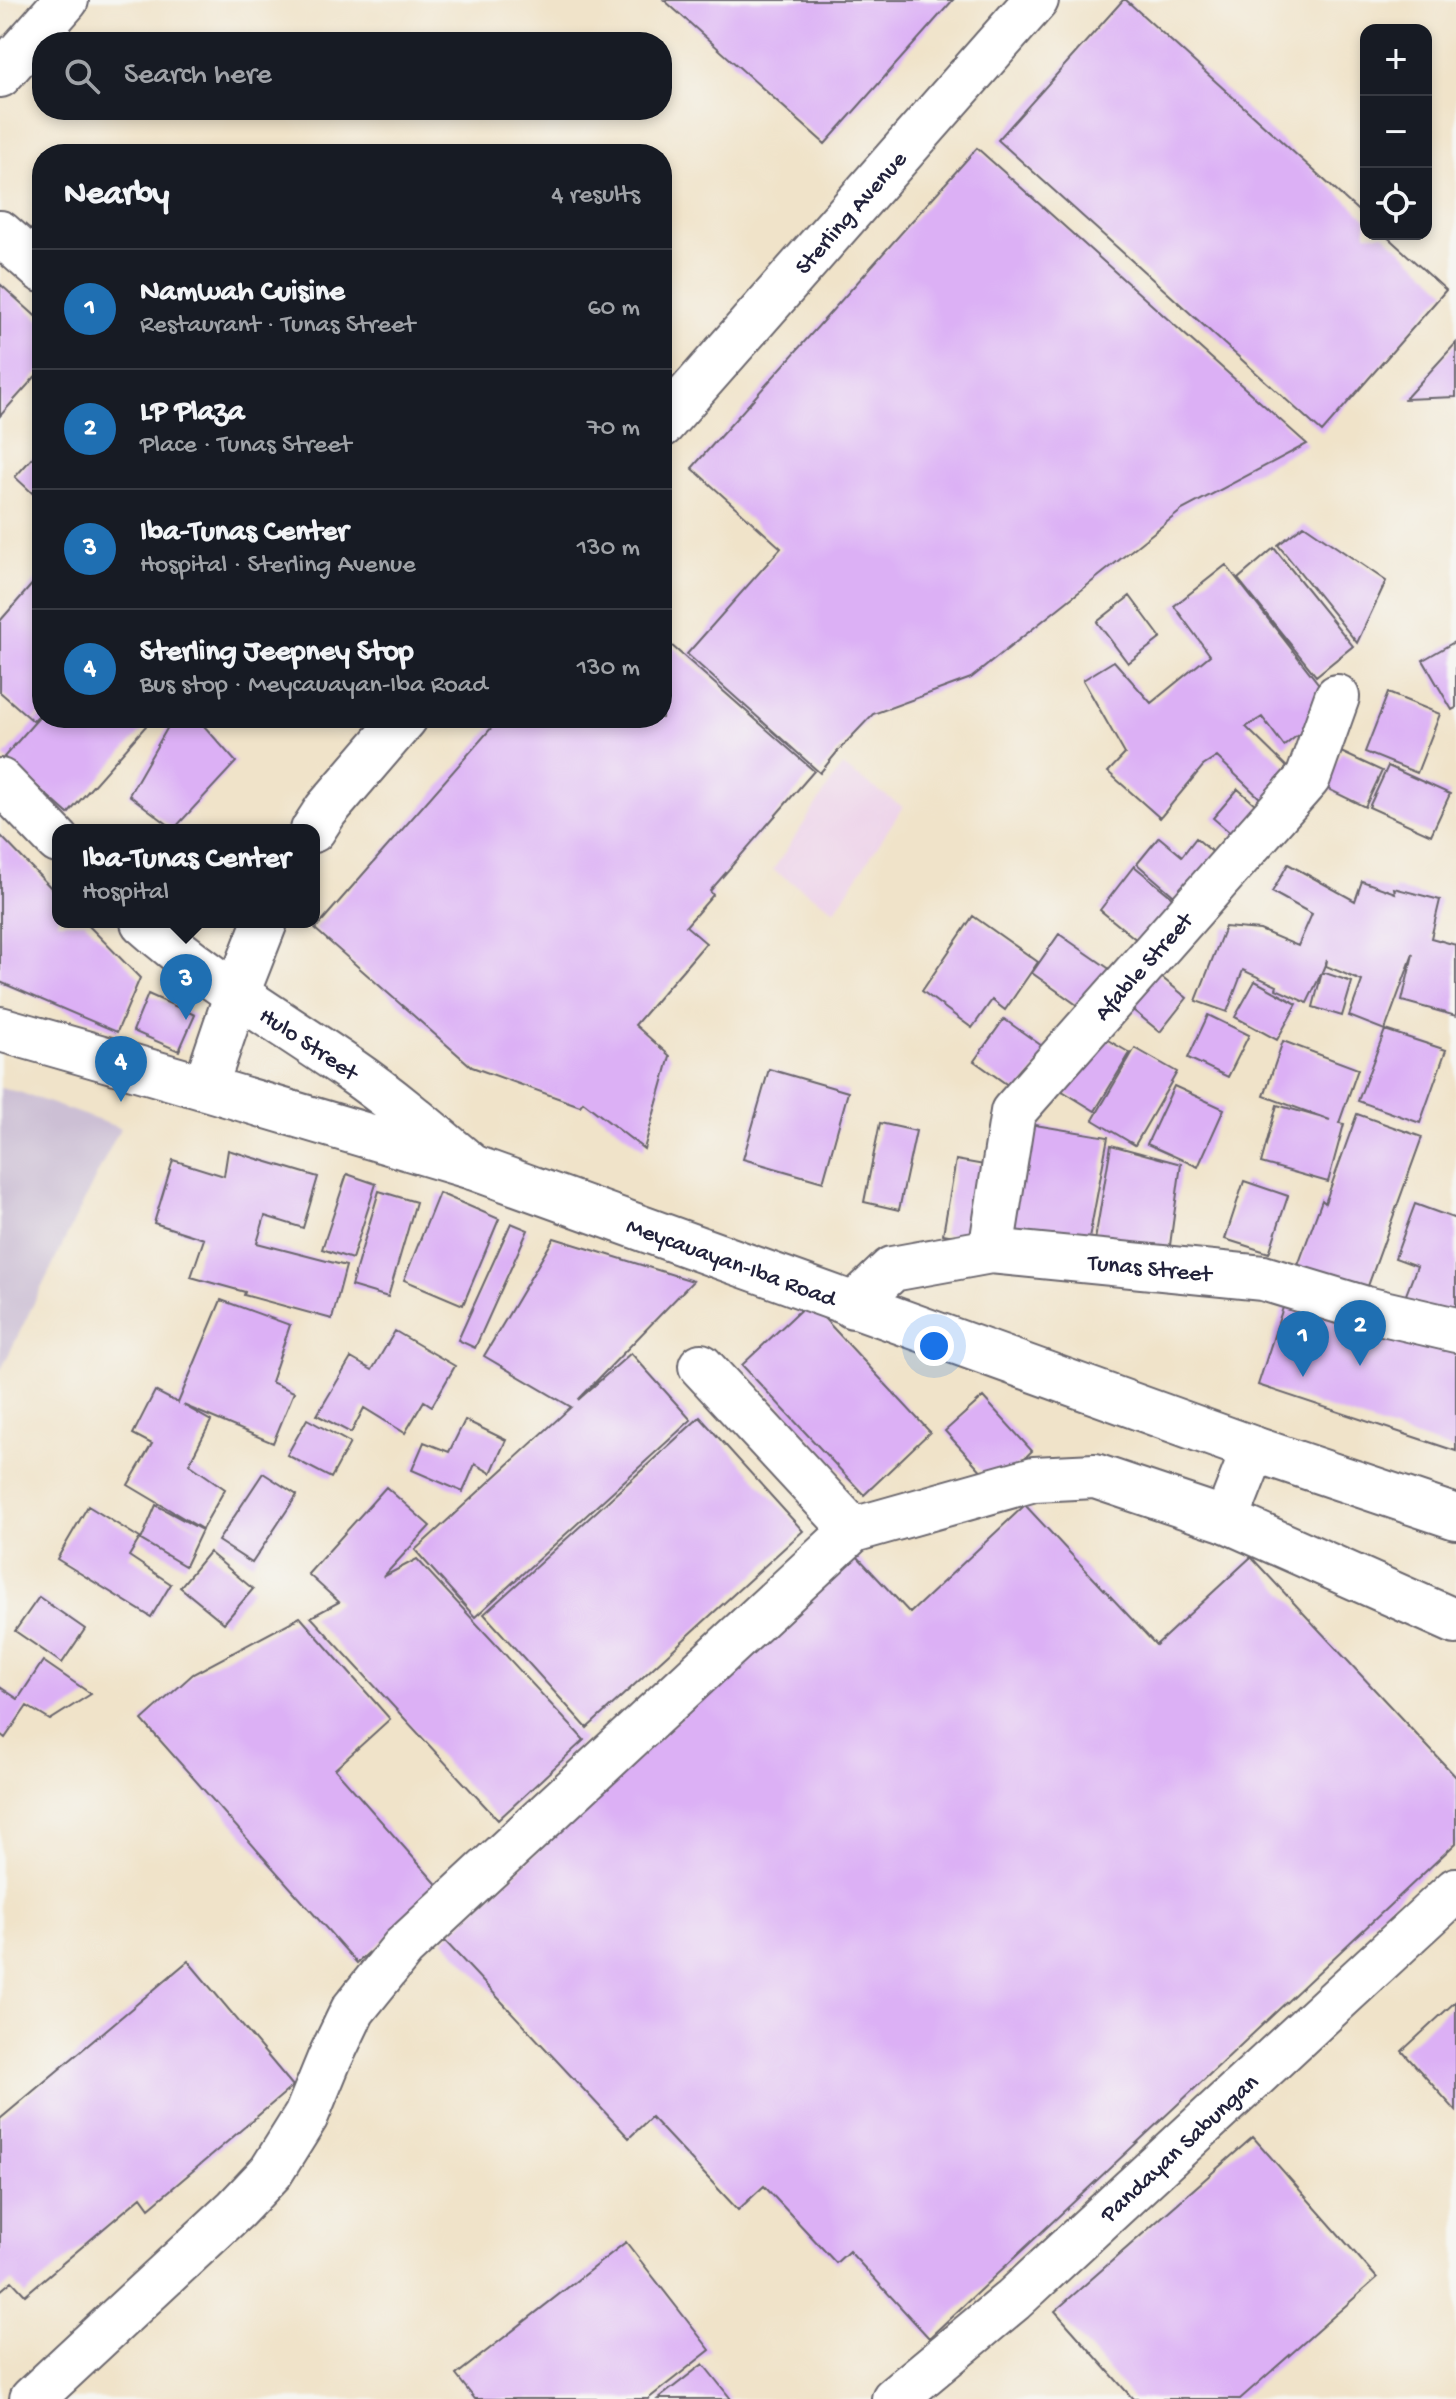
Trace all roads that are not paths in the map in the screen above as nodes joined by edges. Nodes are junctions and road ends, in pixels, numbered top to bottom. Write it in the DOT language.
graph roads {
  1 [pos="66,0"];
  2 [pos="1036,0"];
  3 [pos="38,32"];
  4 [pos="32,39"];
  5 [pos="0,75"];
  6 [pos="0,233"];
  7 [pos="32,261"];
  8 [pos="672,414"];
  9 [pos="1337,697"];
  10 [pos="396,728"];
  11 [pos="0,781"];
  12 [pos="317,824"];
  13 [pos="52,835"];
  14 [pos="150,928"];
  15 [pos="263,928"];
  16 [pos="236,996"];
  17 [pos="2,1032"];
  18 [pos="205,1087"];
  19 [pos="472,1167"];
  20 [pos="991,1251"];
  21 [pos="853,1306"];
  22 [pos="1456,1330"];
  23 [pos="701,1366"];
  24 [pos="1254,1449"];
  25 [pos="1456,1517"];
  26 [pos="1226,1520"];
  27 [pos="853,1530"];
  28 [pos="1456,1622"];
  29 [pos="1456,1890"];
  30 [pos="32,2399"];
  31 [pos="894,2399"];
  1 -- 3 [label="street"];
  2 -- 8 [label="street, Sterling Avenue"];
  4 -- 5 [label="street"];
  6 -- 7 [label="street"];
  9 -- 20 [label="street, Afable Street"];
  10 -- 12 [label="street"];
  11 -- 13 [label="street"];
  14 -- 16 [label="street, Hulo Street"];
  15 -- 16 [label="street"];
  16 -- 18 [label="street"];
  16 -- 19 [label="street, Hulo Street"];
  17 -- 18 [label="street, Meycauayan-Iba Road"];
  18 -- 19 [label="street, Meycauayan-Iba Road"];
  19 -- 21 [label="street, Meycauayan-Iba Road"];
  20 -- 21 [label="street, Tunas Street"];
  20 -- 22 [label="street, Tunas Street"];
  21 -- 24 [label="street, Meycauayan-Iba Road"];
  23 -- 27 [label="street"];
  24 -- 25 [label="street, Meycauayan-Iba Road"];
  24 -- 26 [label="street"];
  26 -- 27 [label="street"];
  26 -- 28 [label="street"];
  27 -- 30 [label="street"];
  29 -- 31 [label="street, Pandayan Sabungan"];
}
